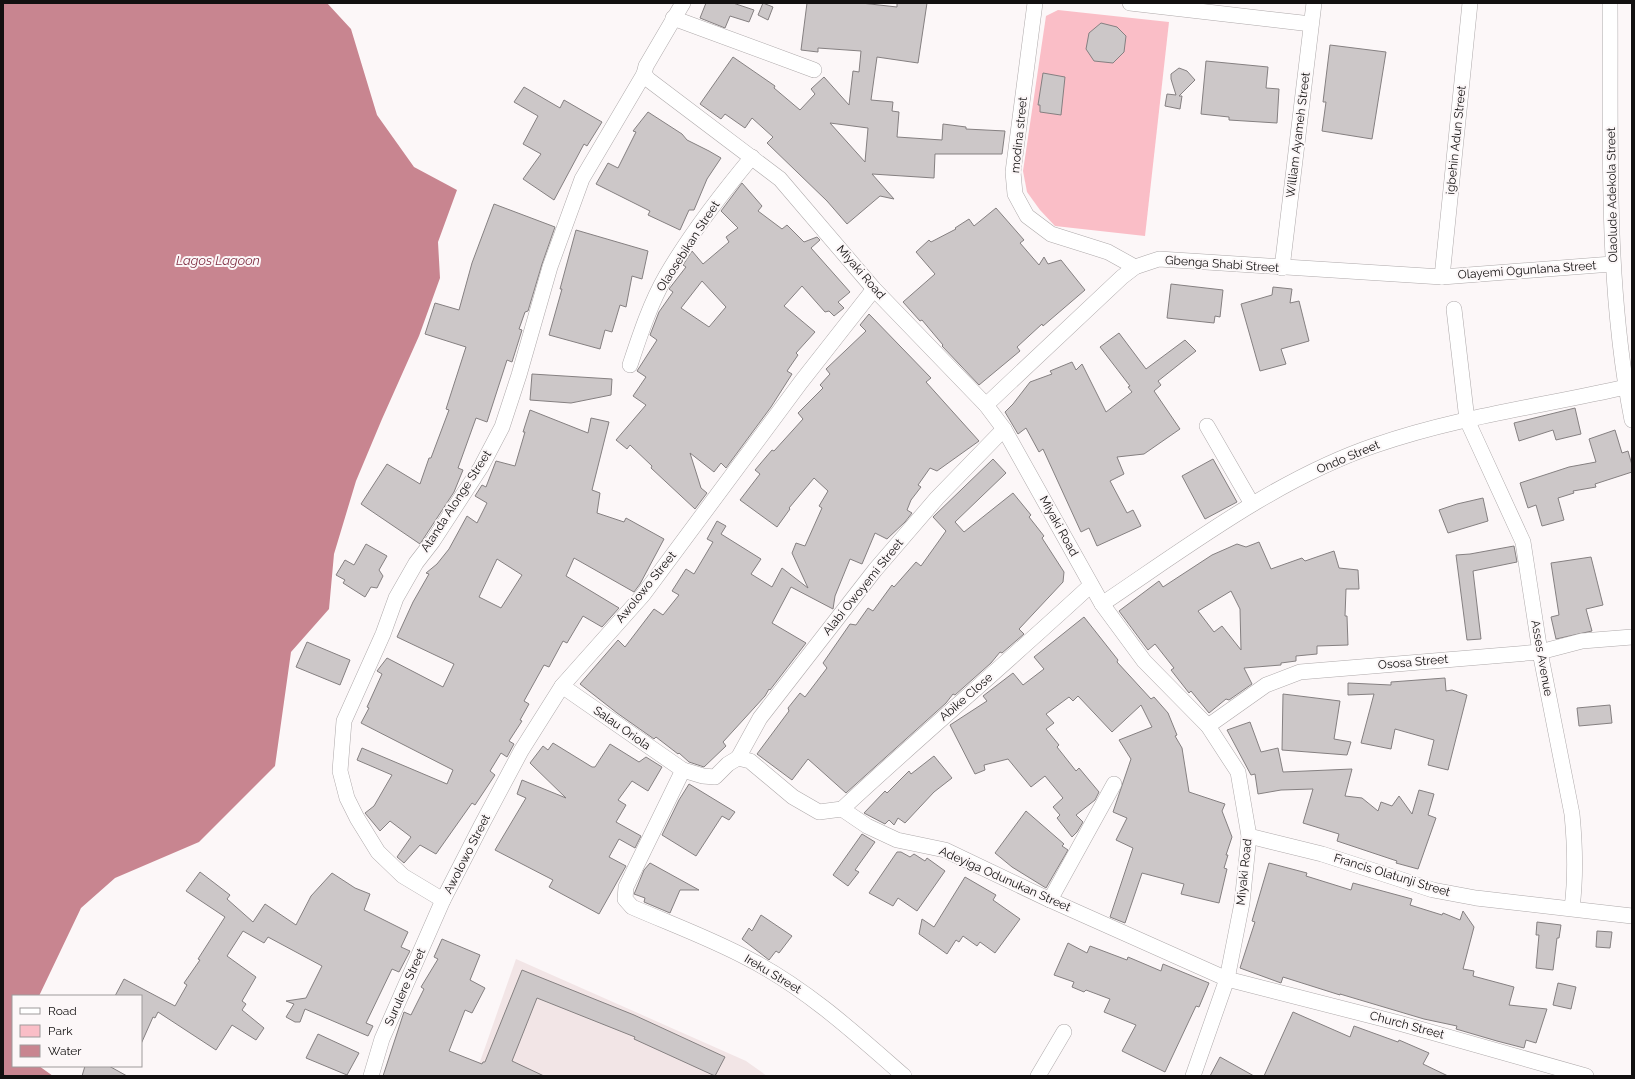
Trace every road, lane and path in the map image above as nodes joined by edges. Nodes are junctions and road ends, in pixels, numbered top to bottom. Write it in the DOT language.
graph roads {
  1 [pos="683,3"];
  2 [pos="1035,3"];
  3 [pos="1130,3"];
  4 [pos="1314,3"];
  5 [pos="1470,3"];
  6 [pos="1610,3"];
  7 [pos="674,18"];
  8 [pos="1311,24"];
  9 [pos="814,70"];
  10 [pos="644,74"];
  11 [pos="752,157"];
  12 [pos="1612,264"];
  13 [pos="1136,266"];
  14 [pos="1282,268"];
  15 [pos="1442,276"];
  16 [pos="874,289"];
  17 [pos="1454,309"];
  18 [pos="630,365"];
  19 [pos="1626,387"];
  20 [pos="986,405"];
  21 [pos="1467,420"];
  22 [pos="1632,420"];
  23 [pos="1206,426"];
  24 [pos="1004,429"];
  25 [pos="1252,504"];
  26 [pos="1091,585"];
  27 [pos="1102,604"];
  28 [pos="1632,637"];
  29 [pos="1540,652"];
  30 [pos="562,686"];
  31 [pos="1208,726"];
  32 [pos="738,758"];
  33 [pos="683,770"];
  34 [pos="1114,784"];
  35 [pos="842,809"];
  36 [pos="1249,836"];
  37 [pos="443,900"];
  38 [pos="1050,900"];
  39 [pos="1572,908"];
  40 [pos="1632,916"];
  41 [pos="1227,979"];
  42 [pos="1064,1032"];
  43 [pos="371,1076"];
  44 [pos="904,1076"];
  45 [pos="1038,1076"];
  46 [pos="1193,1076"];
  47 [pos="1586,1076"];
  1 -- 7 [label="street, Atanda Alonge Street"];
  2 -- 13 [label="street, modina street"];
  3 -- 8 [label="street"];
  4 -- 8 [label="street, William Ayameh Street"];
  5 -- 15 [label="street, igbehin Adun Street"];
  6 -- 12 [label="street, Olaolude Adekola Street"];
  7 -- 9 [label="street"];
  7 -- 10 [label="street, Atanda Alonge Street"];
  8 -- 14 [label="street, William Ayameh Street"];
  10 -- 11 [label="street, Miyaki Road"];
  10 -- 37 [label="street, Atanda Alonge Street"];
  11 -- 16 [label="street, Miyaki Road"];
  11 -- 18 [label="street, Olaosebikan Street"];
  12 -- 15 [label="street, Olayemi Ogunlana Street"];
  12 -- 19 [label="street, Olaolude Adekola Street"];
  13 -- 14 [label="street, Gbenga Shabi Street"];
  13 -- 20 [label="street, Gbenga Shabi Street"];
  14 -- 15 [label="street, Gbenga Shabi Street"];
  16 -- 20 [label="street, Miyaki Road"];
  16 -- 30 [label="street, Awolowo Street"];
  17 -- 21 [label="street"];
  19 -- 21 [label="street, Ondo Street"];
  19 -- 22 [label="street, Olaolude Adekola Street"];
  20 -- 24 [label="street, Miyaki Road"];
  21 -- 25 [label="street, Ondo Street"];
  21 -- 29 [label="street, Asses Avenue"];
  23 -- 25 [label="street"];
  24 -- 26 [label="street, Miyaki Road"];
  24 -- 32 [label="street, Alabi Owoyemi Street"];
  25 -- 27 [label="street, Ondo Street"];
  26 -- 27 [label="street, Miyaki Road"];
  26 -- 35 [label="street, Abike Close"];
  27 -- 31 [label="street, Miyaki Road"];
  28 -- 29 [label="street, Ososa Street"];
  29 -- 31 [label="street, Ososa Street"];
  29 -- 39 [label="street, Asses Avenue"];
  30 -- 33 [label="street, Salau Oriola"];
  30 -- 37 [label="street, Awolowo Street"];
  31 -- 36 [label="street, Miyaki Road"];
  32 -- 33 [label="street"];
  32 -- 35 [label="street"];
  33 -- 44 [label="street, Ireku Street"];
  34 -- 38 [label="street"];
  35 -- 38 [label="street, Adeyiga Odunukan Street"];
  36 -- 39 [label="street, Francis Olatunji Street"];
  36 -- 41 [label="street, Miyaki Road"];
  37 -- 43 [label="street, Surulere Street"];
  38 -- 41 [label="street, Adeyiga Odunukan Street"];
  39 -- 40 [label="street, Francis Olatunji Street"];
  41 -- 46 [label="street, Miyaki Road"];
  41 -- 47 [label="street, Church Street"];
  42 -- 45 [label="street"];
}
